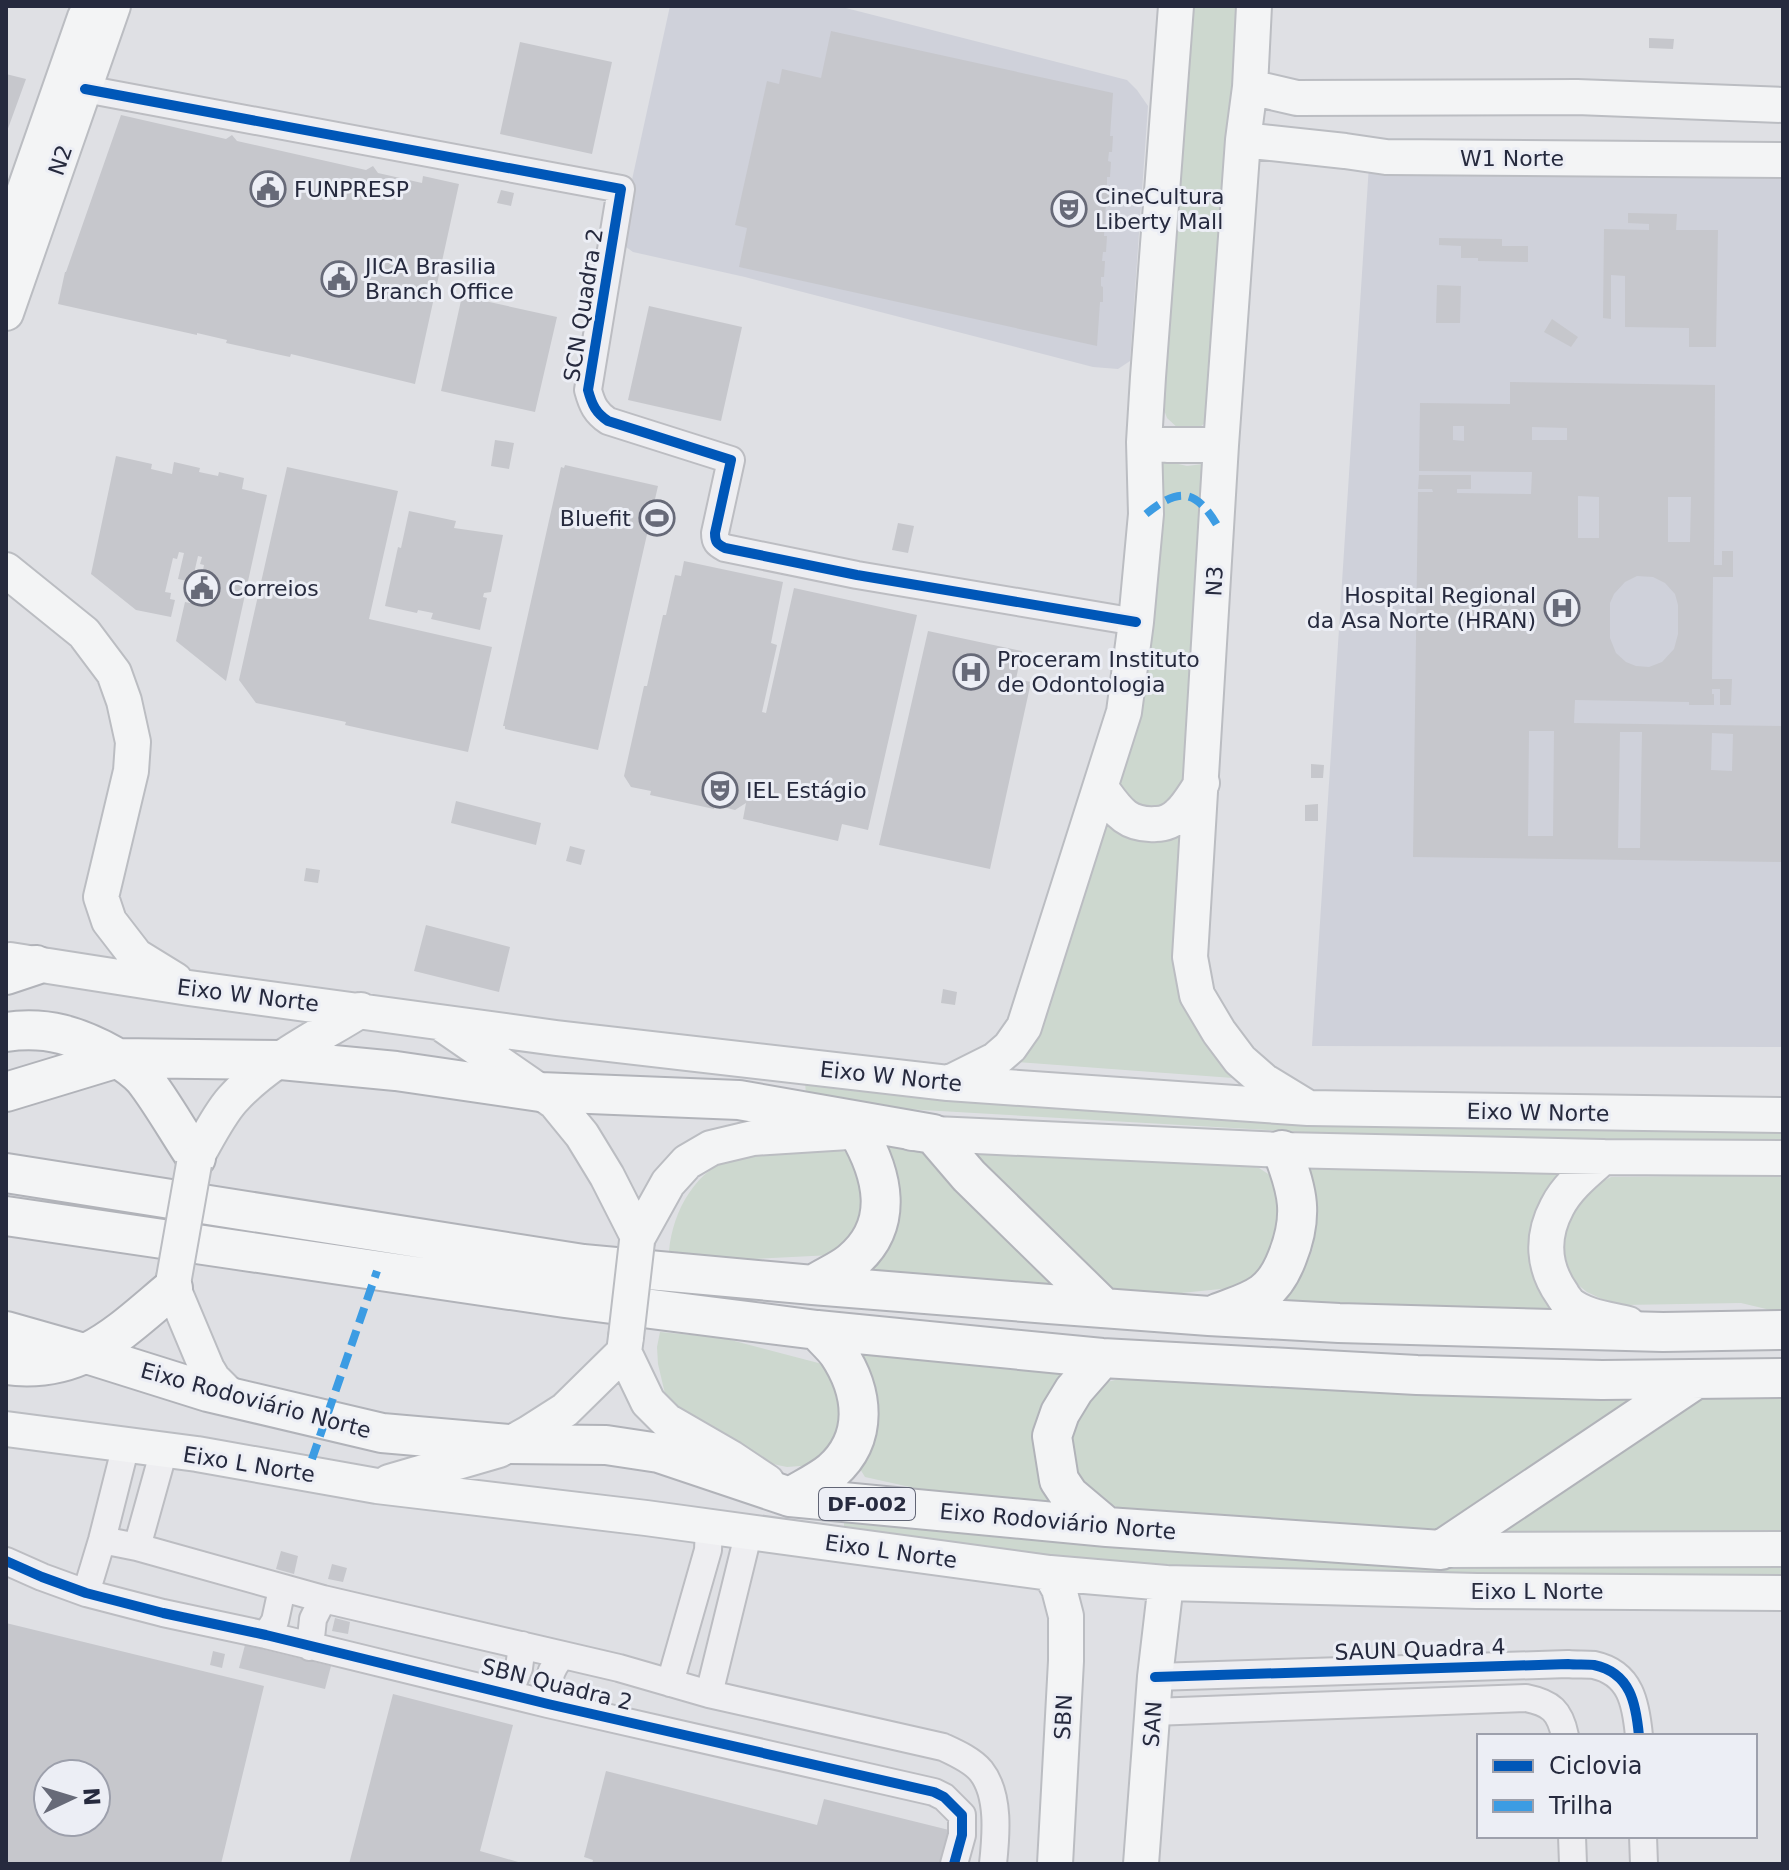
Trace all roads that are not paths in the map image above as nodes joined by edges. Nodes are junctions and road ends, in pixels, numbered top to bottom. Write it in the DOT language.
graph roads {
  1 [pos="1176,6"];
  2 [pos="1254,6"];
  3 [pos="95,10"];
  4 [pos="1250,87"];
  5 [pos="85,89"];
  6 [pos="1297,98"];
  7 [pos="1783,105"];
  8 [pos="1243,140"];
  9 [pos="1299,146"];
  10 [pos="37,151"];
  11 [pos="1783,160"];
  12 [pos="6,243"];
  13 [pos="6,313"];
  14 [pos="1144,442"];
  15 [pos="1221,445"];
  16 [pos="6,570"];
  17 [pos="1136,622"];
  18 [pos="1202,783"];
  19 [pos="1101,788"];
  20 [pos="16,967"];
  21 [pos="189,988"];
  22 [pos="361,1010"];
  23 [pos="438,1021"];
  24 [pos="6,1032"];
  25 [pos="118,1058"];
  26 [pos="281,1060"];
  27 [pos="948,1083"];
  28 [pos="6,1092"];
  29 [pos="540,1092"];
  30 [pos="1308,1108"];
  31 [pos="1783,1115"];
  32 [pos="857,1130"];
  33 [pos="933,1134"];
  34 [pos="1282,1150"];
  35 [pos="1603,1157"];
  36 [pos="1783,1158"];
  37 [pos="195,1161"];
  38 [pos="6,1173"];
  39 [pos="6,1216"];
  40 [pos="638,1239"];
  41 [pos="174,1283"];
  42 [pos="813,1285"];
  43 [pos="1104,1308"];
  44 [pos="1209,1316"];
  45 [pos="817,1330"];
  46 [pos="1783,1330"];
  47 [pos="6,1331"];
  48 [pos="1663,1332"];
  49 [pos="625,1344"];
  50 [pos="87,1354"];
  51 [pos="1102,1358"];
  52 [pos="6,1365"];
  53 [pos="1783,1378"];
  54 [pos="1696,1379"];
  55 [pos="232,1398"];
  56 [pos="6,1429"];
  57 [pos="509,1444"];
  58 [pos="126,1445"];
  59 [pos="164,1450"];
  60 [pos="377,1486"];
  61 [pos="790,1497"];
  62 [pos="709,1526"];
  63 [pos="1107,1527"];
  64 [pos="749,1531"];
  65 [pos="102,1540"];
  66 [pos="137,1547"];
  67 [pos="1783,1549"];
  68 [pos="1441,1550"];
  69 [pos="6,1561"];
  70 [pos="1050,1573"];
  71 [pos="1166,1583"];
  72 [pos="282,1589"];
  73 [pos="86,1593"];
  74 [pos="1783,1593"];
  75 [pos="323,1599"];
  76 [pos="266,1635"];
  77 [pos="522,1645"];
  78 [pos="310,1647"];
  79 [pos="563,1655"];
  80 [pos="1155,1677"];
  81 [pos="670,1683"];
  82 [pos="509,1693"];
  83 [pos="709,1694"];
  84 [pos="548,1704"];
  85 [pos="1153,1712"];
  86 [pos="822,1720"];
  87 [pos="1565,1734"];
  88 [pos="1639,1734"];
  89 [pos="793,1760"];
  90 [pos="823,1767"];
  91 [pos="1572,1838"];
  92 [pos="1643,1838"];
  93 [pos="954,1864"];
  94 [pos="993,1864"];
  95 [pos="1055,1864"];
  96 [pos="1141,1864"];
  97 [pos="1573,1864"];
  98 [pos="1644,1864"];
  1 -- 14 [label="main road"];
  2 -- 4 [label="main road, N3"];
  3 -- 5 [label="main road"];
  3 -- 10 [label="main road, N2"];
  4 -- 6 [label="main road"];
  4 -- 8 [label="main road, N3"];
  5 -- 10 [label="main road"];
  5 -- 13 [label="main road, N2"];
  5 -- 17 [label="street, SCN Quadra 2"];
  6 -- 7 [label="main road"];
  6 -- 9 [label="main road"];
  8 -- 9 [label="main road, W1 Norte"];
  8 -- 15 [label="main road, N3"];
  9 -- 11 [label="main road, W1 Norte"];
  10 -- 12 [label="main road, N2"];
  14 -- 15 [label="main road"];
  14 -- 17 [label="main road"];
  15 -- 18 [label="main road, N3"];
  16 -- 21 [label="main road"];
  17 -- 19 [label="main road"];
  18 -- 19 [label="main road"];
  18 -- 30 [label="main road, N3"];
  19 -- 27 [label="main road"];
  20 -- 21 [label="main road, Eixo W Norte"];
  21 -- 22 [label="main road, Eixo W Norte"];
  22 -- 23 [label="main road, Eixo W Norte"];
  22 -- 26 [label="main road"];
  23 -- 27 [label="main road, Eixo W Norte"];
  23 -- 29 [label="main road"];
  24 -- 25 [label="highway"];
  25 -- 26 [label="highway"];
  25 -- 28 [label="highway"];
  25 -- 37 [label="highway"];
  26 -- 29 [label="highway"];
  26 -- 37 [label="main road"];
  27 -- 30 [label="main road, Eixo W Norte"];
  29 -- 33 [label="highway"];
  29 -- 40 [label="main road"];
  30 -- 31 [label="main road, Eixo W Norte"];
  32 -- 33 [label="main road, Eixo W Norte"];
  32 -- 40 [label="main road, Eixo W Norte"];
  32 -- 42 [label="highway"];
  33 -- 34 [label="main road, Eixo W Norte"];
  33 -- 43 [label="highway"];
  34 -- 35 [label="main road, Eixo W Norte"];
  34 -- 44 [label="highway"];
  35 -- 36 [label="main road, Eixo W Norte"];
  35 -- 48 [label="main road"];
  37 -- 41 [label="main road, bridge"];
  38 -- 42 [label="highway"];
  39 -- 45 [label="highway"];
  40 -- 49 [label="main road, bridge"];
  41 -- 50 [label="highway"];
  41 -- 55 [label="main road"];
  42 -- 43 [label="highway"];
  43 -- 44 [label="highway"];
  44 -- 48 [label="highway"];
  45 -- 51 [label="highway"];
  45 -- 61 [label="highway"];
  46 -- 48 [label="highway"];
  47 -- 50 [label="highway, Eixo Rodoviário Norte / DF-002"];
  49 -- 57 [label="main road"];
  49 -- 61 [label="main road"];
  50 -- 52 [label="highway"];
  50 -- 55 [label="highway, Eixo Rodoviário Norte / DF-002"];
  51 -- 54 [label="highway"];
  51 -- 63 [label="highway"];
  53 -- 54 [label="highway"];
  54 -- 68 [label="highway"];
  55 -- 57 [label="highway, Eixo Rodoviário Norte / DF-002"];
  56 -- 58 [label="main road, Eixo L Norte"];
  57 -- 60 [label="main road"];
  57 -- 61 [label="highway, Eixo Rodoviário Norte / DF-002"];
  58 -- 59 [label="main road, Eixo L Norte"];
  58 -- 65 [label="street"];
  59 -- 60 [label="main road, Eixo L Norte"];
  59 -- 66 [label="street"];
  60 -- 62 [label="main road, Eixo L Norte"];
  61 -- 63 [label="highway, Eixo Rodoviário Norte / DF-002"];
  62 -- 64 [label="main road, Eixo L Norte"];
  62 -- 81 [label="street"];
  63 -- 68 [label="highway, Eixo Rodoviário Norte / DF-002"];
  64 -- 70 [label="main road, Eixo L Norte"];
  64 -- 83 [label="street"];
  65 -- 66 [label="street, SBN Quadra 2"];
  65 -- 73 [label="street"];
  66 -- 72 [label="street, SBN Quadra 2"];
  67 -- 68 [label="main road, Eixo L Norte"];
  69 -- 73 [label="street, SBN Quadra 2"];
  70 -- 71 [label="main road, Eixo L Norte"];
  70 -- 95 [label="main road, SBN"];
  71 -- 74 [label="main road, Eixo L Norte"];
  71 -- 80 [label="main road, SAN"];
  72 -- 75 [label="street, SBN Quadra 2"];
  72 -- 76 [label="street"];
  73 -- 76 [label="street, SBN Quadra 2"];
  75 -- 77 [label="street, SBN Quadra 2"];
  75 -- 78 [label="street"];
  76 -- 78 [label="street, SBN Quadra 2"];
  77 -- 79 [label="street, SBN Quadra 2"];
  77 -- 82 [label="street"];
  78 -- 82 [label="street, SBN Quadra 2"];
  79 -- 81 [label="street, SBN Quadra 2"];
  79 -- 84 [label="street"];
  80 -- 85 [label="main road, SAN"];
  80 -- 88 [label="street, SAUN Quadra 4"];
  81 -- 83 [label="street, SBN Quadra 2"];
  82 -- 84 [label="street, SBN Quadra 2"];
  83 -- 86 [label="street, SBN Quadra 2"];
  84 -- 89 [label="street, SBN Quadra 2"];
  85 -- 87 [label="street"];
  85 -- 96 [label="main road, SAN"];
  86 -- 89 [label="street"];
  86 -- 90 [label="street"];
  86 -- 94 [label="street, SBN Quadra 2"];
  89 -- 90 [label="street, SBN Quadra 2"];
  90 -- 93 [label="street, SBN Quadra 2"];
  91 -- 97 [label="street"];
  92 -- 98 [label="street"];
}
